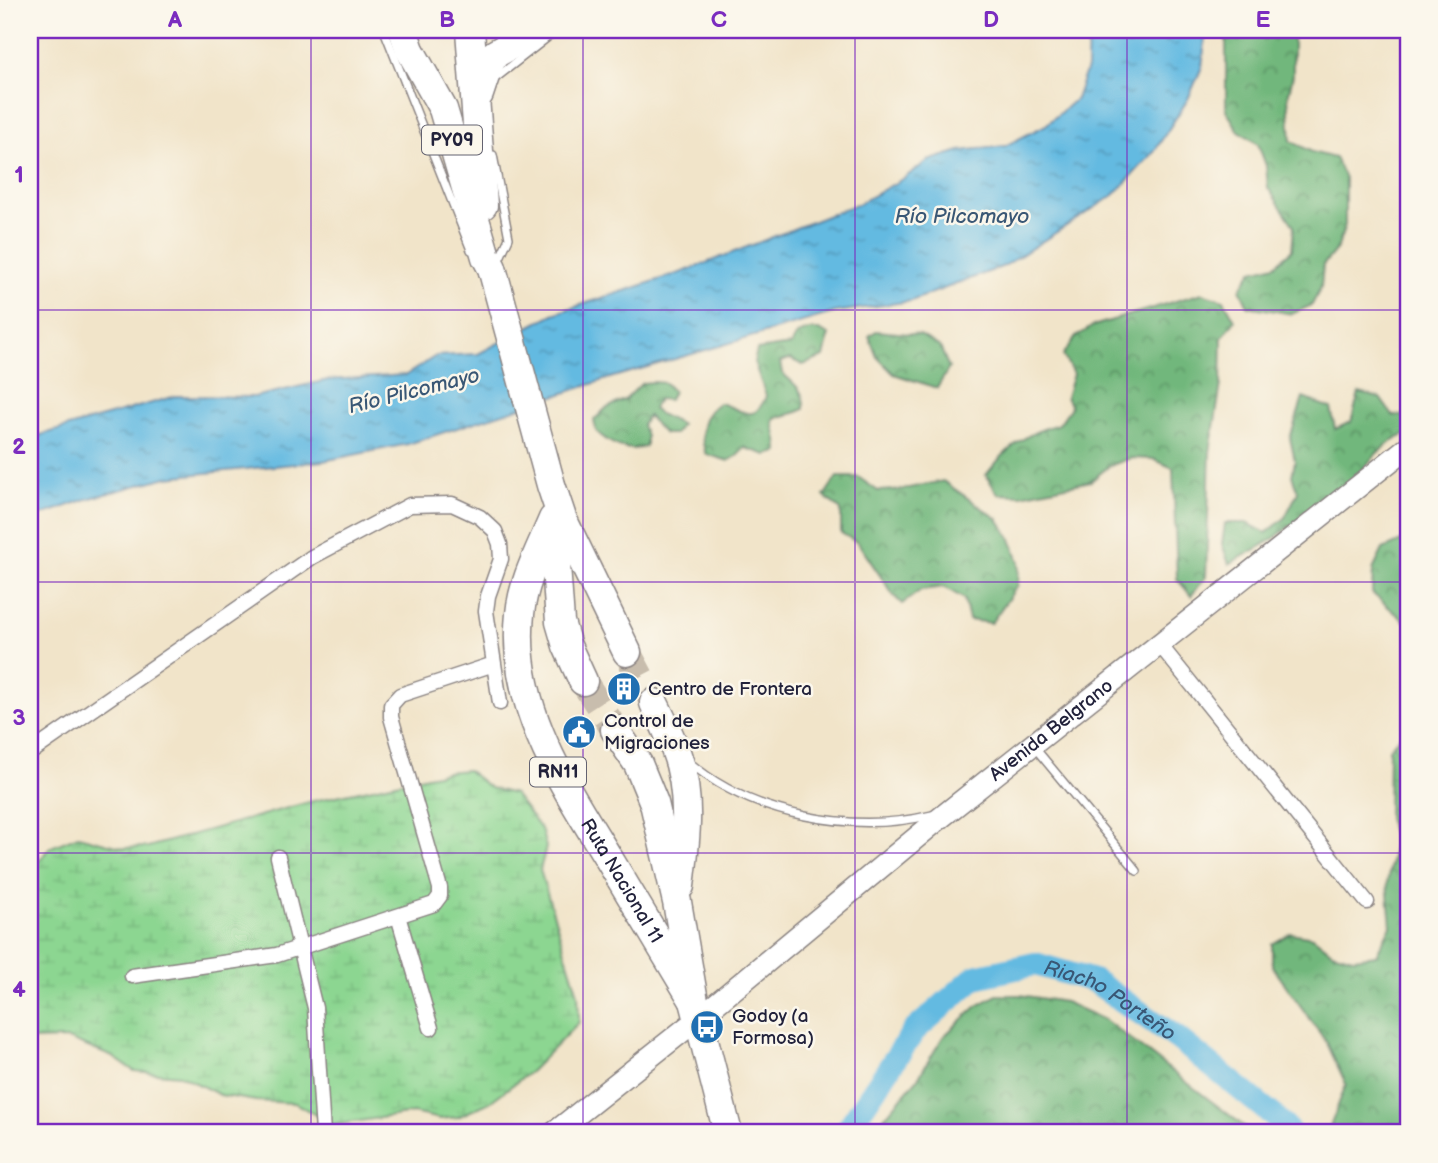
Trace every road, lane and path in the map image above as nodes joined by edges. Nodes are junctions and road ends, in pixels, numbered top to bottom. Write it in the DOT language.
graph roads {
  1 [pos="384,30"];
  2 [pos="403,30"];
  3 [pos="450,30"];
  4 [pos="470,30"];
  5 [pos="505,30"];
  6 [pos="537,30"];
  7 [pos="556,30"];
  8 [pos="482,107"];
  9 [pos="487,129"];
  10 [pos="490,143"];
  11 [pos="489,262"];
  12 [pos="518,365"];
  13 [pos="1408,447"];
  14 [pos="551,485"];
  15 [pos="553,519"];
  16 [pos="1160,645"];
  17 [pos="626,652"];
  18 [pos="494,664"];
  19 [pos="583,681"];
  20 [pos="500,703"];
  21 [pos="654,703"];
  22 [pos="615,730"];
  23 [pos="1033,745"];
  24 [pos="675,750"];
  25 [pos="30,753"];
  26 [pos="950,811"];
  27 [pos="278,857"];
  28 [pos="1138,871"];
  29 [pos="677,902"];
  30 [pos="1367,902"];
  31 [pos="398,916"];
  32 [pos="300,950"];
  33 [pos="132,976"];
  34 [pos="696,1009"];
  35 [pos="431,1028"];
  36 [pos="323,1133"];
  37 [pos="554,1133"];
  38 [pos="728,1133"];
  1 -- 11 [label="lane"];
  2 -- 11 [label="highway, PY09"];
  3 -- 8 [label="highway"];
  4 -- 8 [label="highway, PY09"];
  5 -- 8 [label="highway"];
  6 -- 8 [label="highway"];
  7 -- 8 [label="lane"];
  8 -- 9 [label="lane"];
  8 -- 11 [label="highway, PY09"];
  10 -- 11 [label="lane"];
  11 -- 12 [label="highway, PY09"];
  12 -- 14 [label="highway, Ruta Nacional 11 / RN11"];
  13 -- 16 [label="street, Avenida Belgrano"];
  14 -- 15 [label="highway, Ruta Nacional 11 / RN11"];
  14 -- 17 [label="highway, Ruta Nacional 11 / RN11"];
  15 -- 19 [label="highway, Ruta Nacional 11 / RN11"];
  15 -- 34 [label="highway, Ruta Nacional 11 / RN11"];
  16 -- 23 [label="street, Avenida Belgrano"];
  16 -- 30 [label="street"];
  18 -- 20 [label="street"];
  18 -- 25 [label="street"];
  18 -- 31 [label="street"];
  21 -- 24 [label="highway, Ruta Nacional 11 / RN11"];
  22 -- 29 [label="highway, Ruta Nacional 11 / RN11"];
  23 -- 26 [label="street, Avenida Belgrano"];
  23 -- 28 [label="lane"];
  24 -- 26 [label="lane"];
  24 -- 29 [label="highway, Ruta Nacional 11 / RN11"];
  26 -- 34 [label="street, Avenida Belgrano"];
  27 -- 32 [label="street"];
  29 -- 34 [label="highway, Ruta Nacional 11 / RN11"];
  31 -- 32 [label="street"];
  31 -- 35 [label="street"];
  32 -- 33 [label="street"];
  32 -- 36 [label="street"];
  34 -- 37 [label="street, Avenida Belgrano"];
  34 -- 38 [label="highway, Ruta Nacional 11 / RN11"];
}
